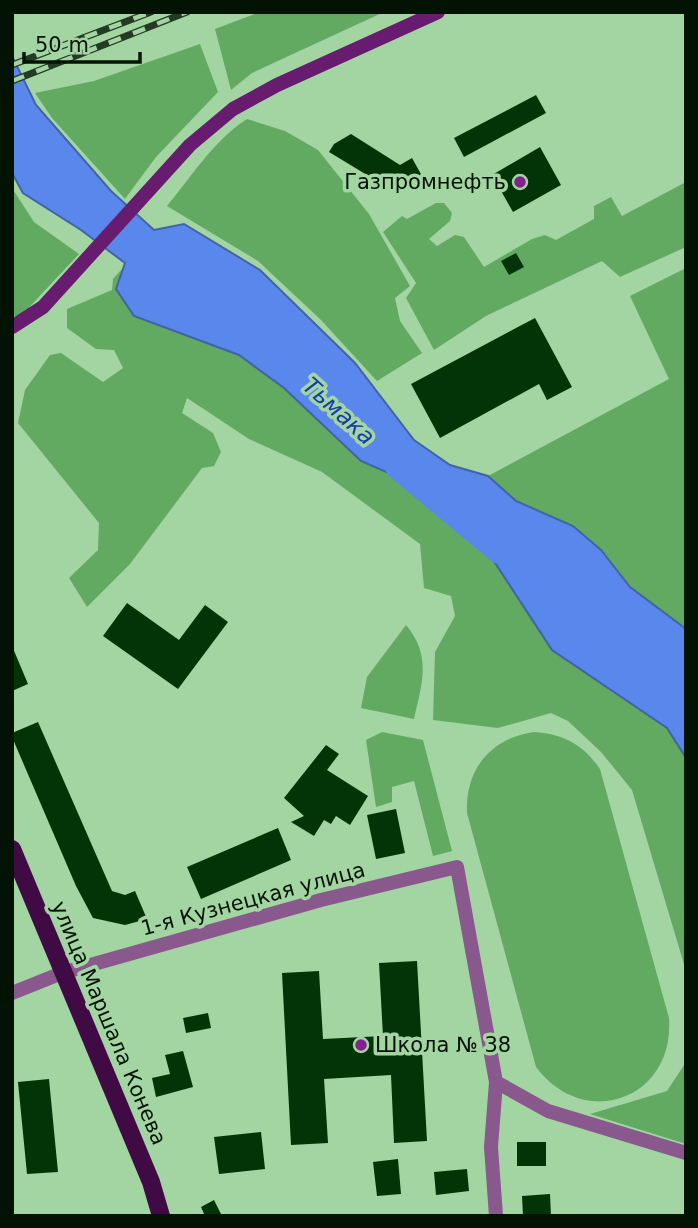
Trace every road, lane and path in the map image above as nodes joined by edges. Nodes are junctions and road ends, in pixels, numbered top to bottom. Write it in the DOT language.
graph roads {
  1 [pos="438,12"];
  2 [pos="12,327"];
  3 [pos="12,849"];
  4 [pos="62,973"];
  5 [pos="12,993"];
  6 [pos="496,1082"];
  7 [pos="686,1153"];
  8 [pos="161,1216"];
  9 [pos="496,1216"];
  1 -- 2 [label="main road"];
  3 -- 4 [label="main road, улица Маршала Конева"];
  4 -- 5 [label="street, 1-я Кузнецкая улица"];
  4 -- 6 [label="street, 1-я Кузнецкая улица"];
  4 -- 8 [label="main road, улица Маршала Конева"];
  6 -- 7 [label="street"];
  6 -- 9 [label="street"];
}
